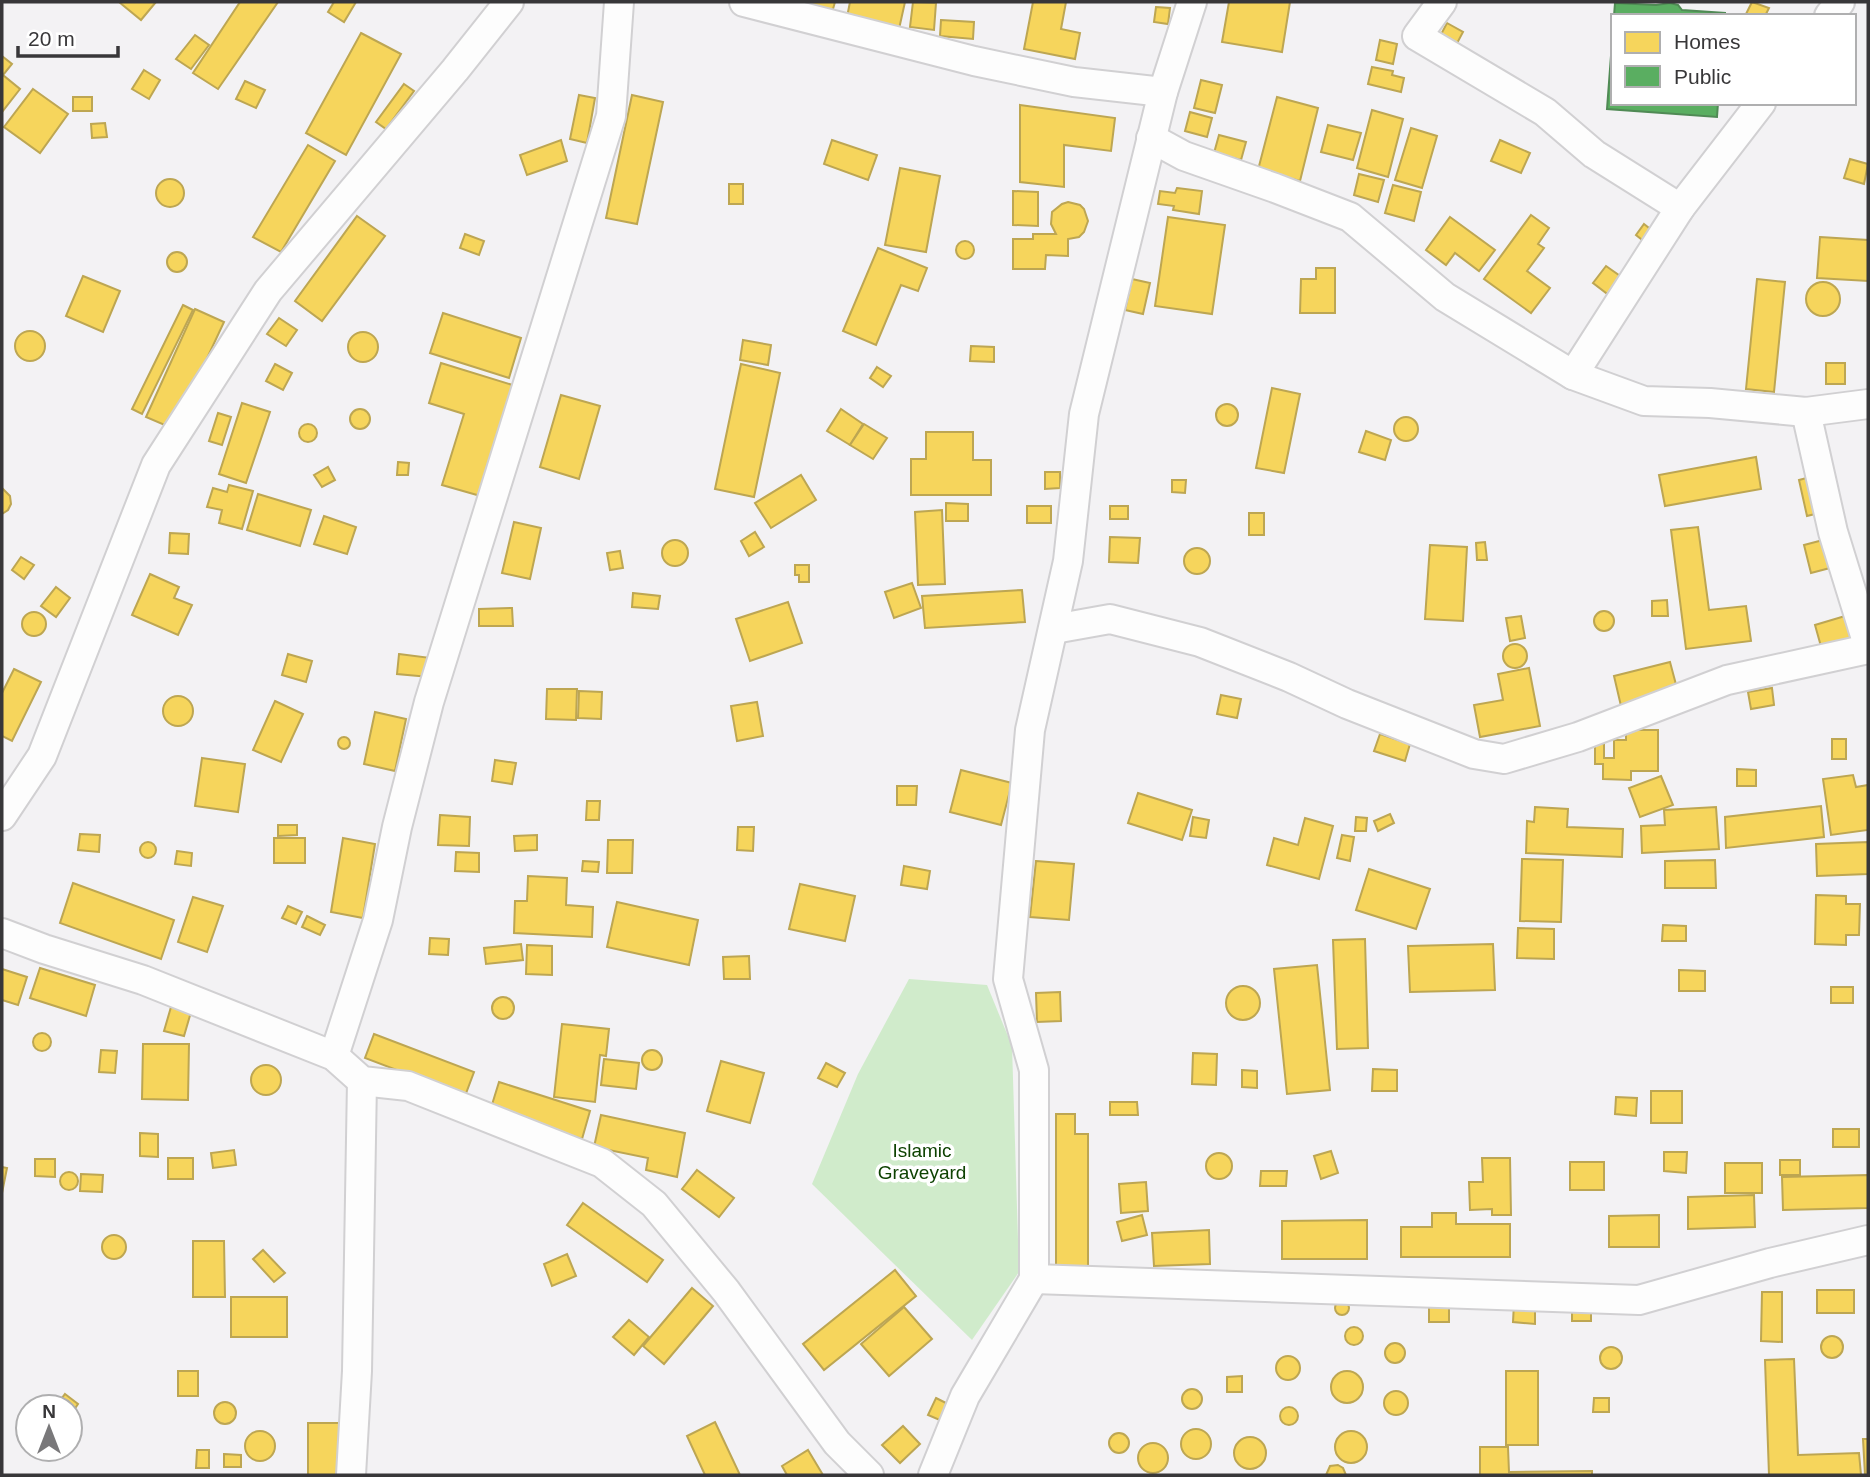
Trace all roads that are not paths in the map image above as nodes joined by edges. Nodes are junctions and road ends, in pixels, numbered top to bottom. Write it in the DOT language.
graph roads {
  1 [pos="509,2"];
  2 [pos="619,2"];
  3 [pos="744,2"];
  4 [pos="1192,2"];
  5 [pos="1442,2"];
  6 [pos="1163,92"];
  7 [pos="1759,105"];
  8 [pos="1151,138"];
  9 [pos="1680,208"];
  10 [pos="1573,375"];
  11 [pos="1868,404"];
  12 [pos="1806,412"];
  13 [pos="1054,629"];
  14 [pos="1868,647"];
  15 [pos="2,816"];
  16 [pos="2,933"];
  17 [pos="334,1056"];
  18 [pos="362,1081"];
  19 [pos="1868,1240"];
  20 [pos="1034,1279"];
  21 [pos="351,1475"];
  22 [pos="869,1475"];
  23 [pos="933,1475"];
  1 -- 15 [label="street"];
  2 -- 17 [label="street"];
  3 -- 6 [label="street"];
  4 -- 6 [label="street"];
  5 -- 9 [label="street"];
  6 -- 8 [label="street"];
  7 -- 9 [label="street"];
  8 -- 10 [label="street"];
  8 -- 13 [label="street"];
  9 -- 10 [label="street"];
  10 -- 12 [label="street"];
  11 -- 12 [label="street"];
  12 -- 14 [label="street"];
  13 -- 14 [label="street"];
  13 -- 20 [label="street"];
  16 -- 17 [label="street"];
  17 -- 18 [label="street"];
  18 -- 21 [label="street"];
  18 -- 22 [label="street"];
  19 -- 20 [label="street"];
  20 -- 23 [label="street"];
}
